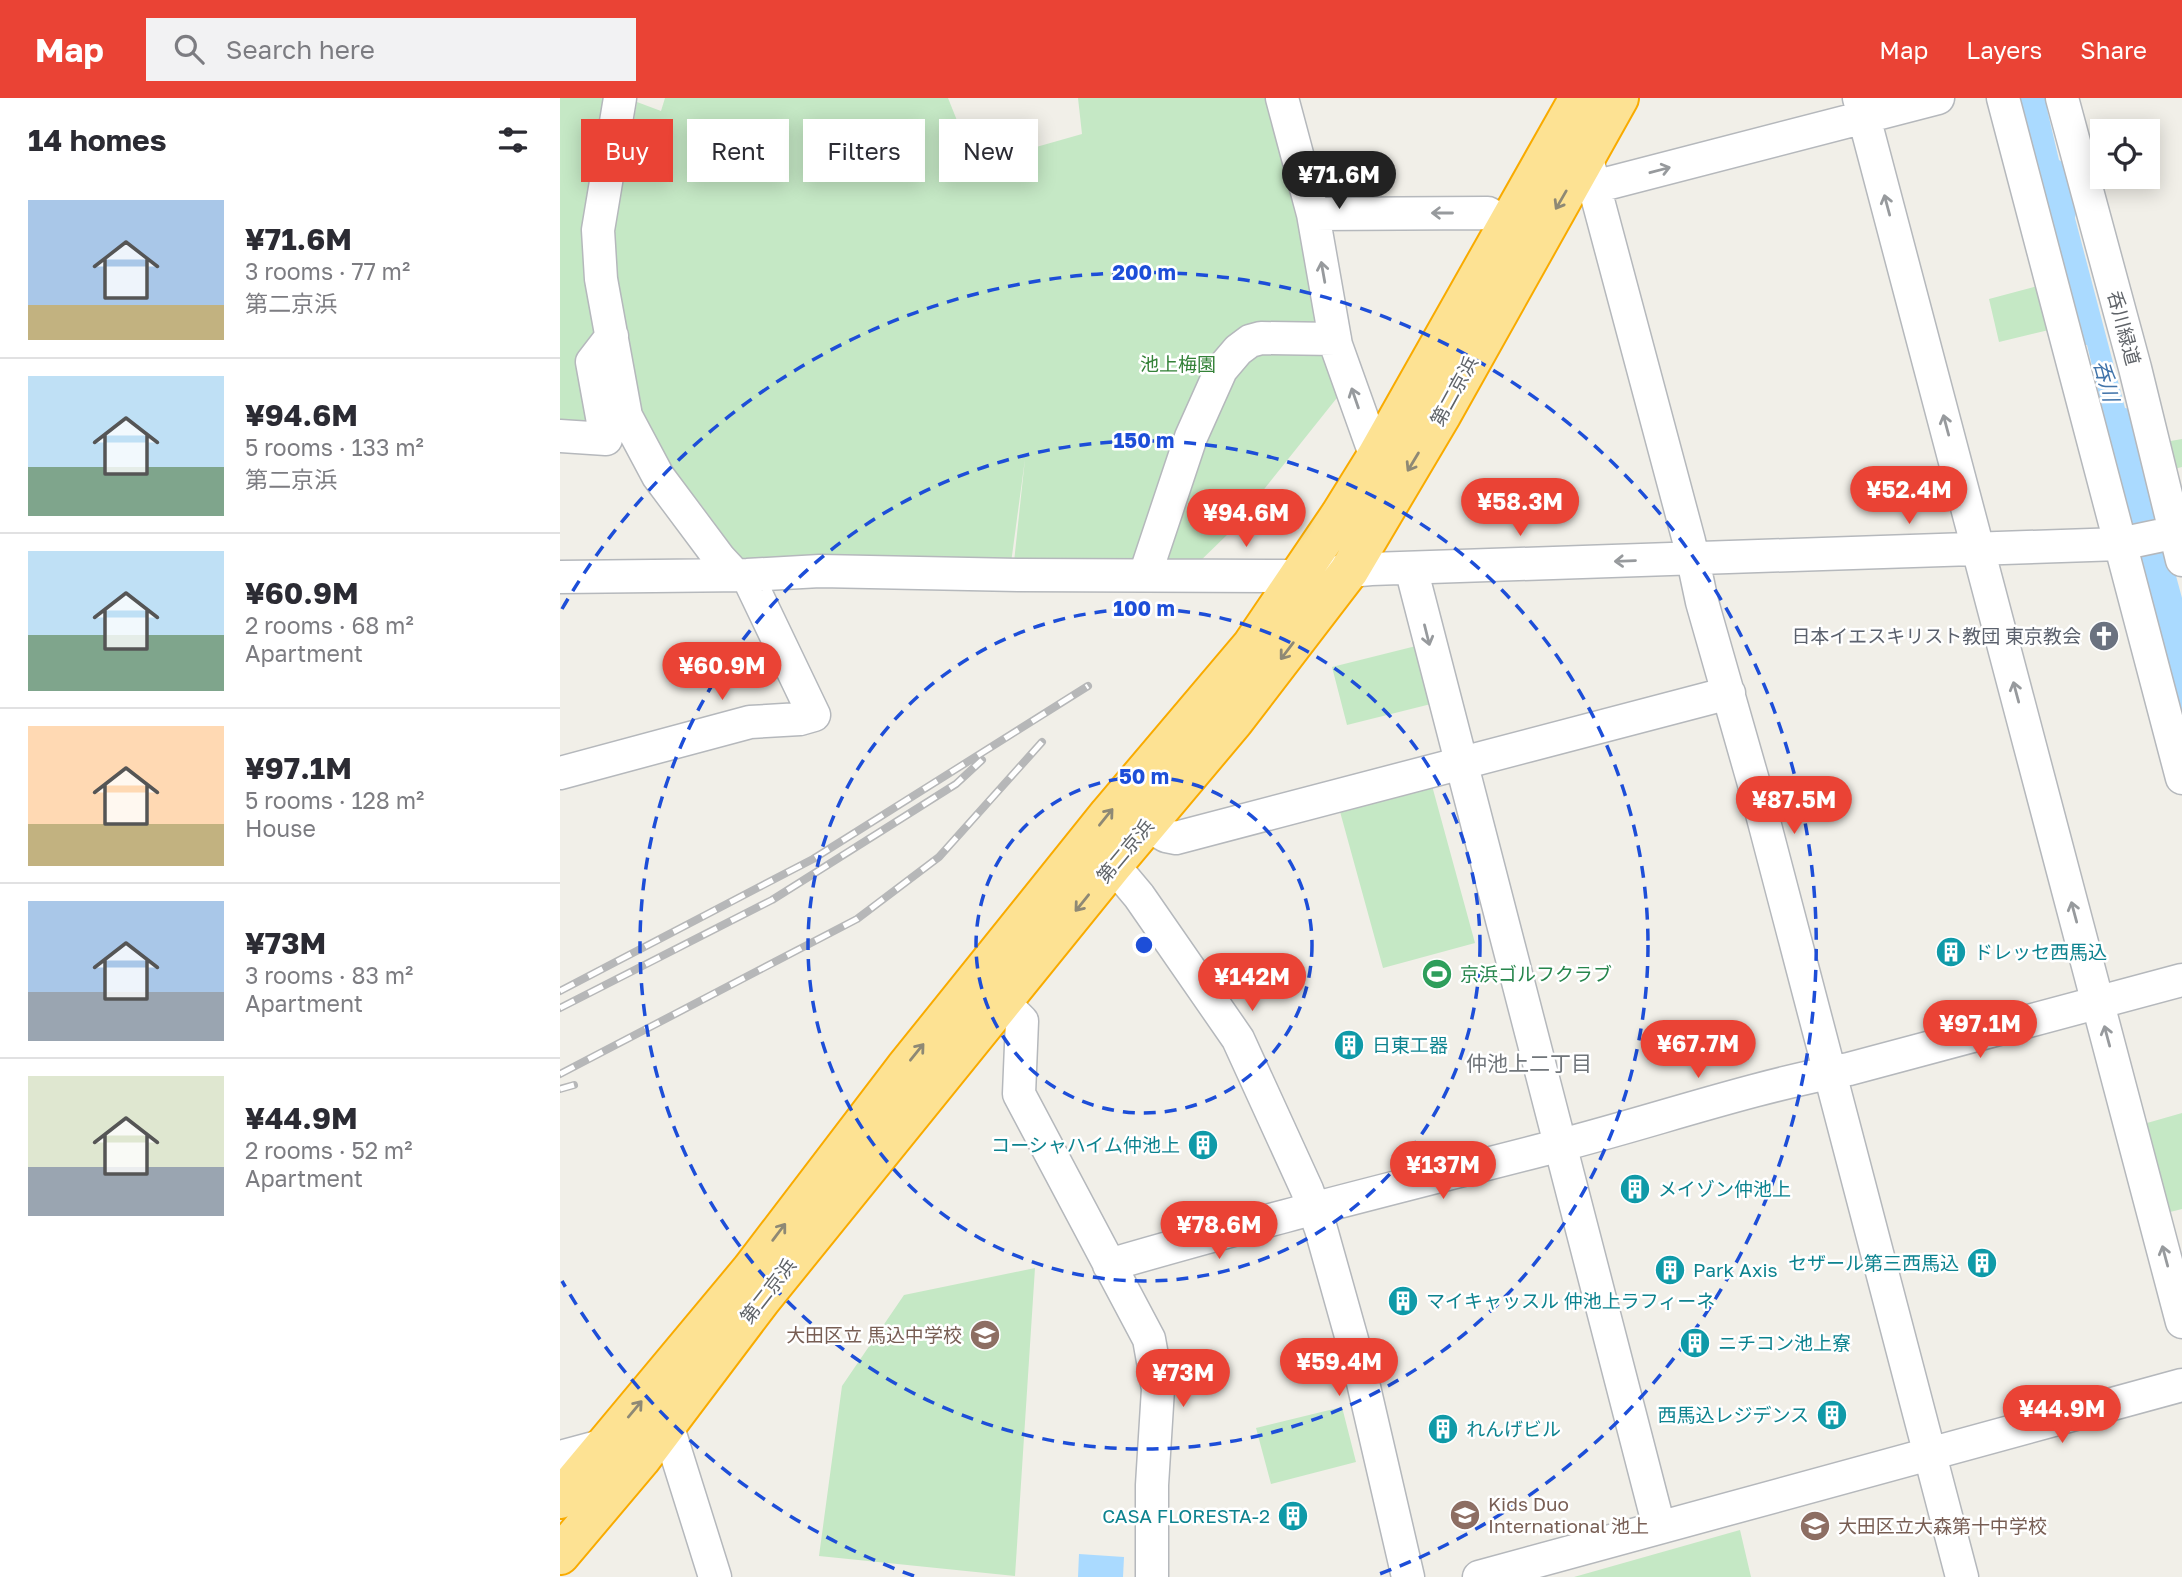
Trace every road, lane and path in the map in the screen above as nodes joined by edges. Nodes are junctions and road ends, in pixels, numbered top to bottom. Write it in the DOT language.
graph roads {
  1 [pos="620,98"];
  2 [pos="1282,98"];
  3 [pos="1619,98"];
  4 [pos="1938,98"];
  5 [pos="2003,98"];
  6 [pos="2062,98"];
  7 [pos="1574,102"];
  8 [pos="1862,108"];
  9 [pos="1590,172"];
  10 [pos="1313,214"];
  11 [pos="1507,224"];
  12 [pos="612,336"];
  13 [pos="1335,339"];
  14 [pos="560,436"];
  15 [pos="1376,457"];
  16 [pos="2177,539"];
  17 [pos="2125,544"];
  18 [pos="1979,550"];
  19 [pos="1693,558"];
  20 [pos="1410,568"];
  21 [pos="1349,570"];
  22 [pos="741,574"];
  23 [pos="1145,575"];
  24 [pos="1297,576"];
  25 [pos="560,577"];
  26 [pos="1729,693"];
  27 [pos="1460,763"];
  28 [pos="560,773"];
  29 [pos="2182,778"];
  30 [pos="1147,825"];
  31 [pos="1113,865"];
  32 [pos="2182,980"];
  33 [pos="1002,1001"];
  34 [pos="2098,1002"];
  35 [pos="1838,1070"];
  36 [pos="1560,1145"];
  37 [pos="1314,1207"];
  38 [pos="1109,1265"];
  39 [pos="2182,1322"];
  40 [pos="2182,1385"];
  41 [pos="667,1424"];
  42 [pos="604,1445"];
  43 [pos="1929,1453"];
  44 [pos="560,1457"];
  45 [pos="641,1459"];
  46 [pos="560,1499"];
  47 [pos="1659,1527"];
  48 [pos="560,1555"];
  49 [pos="715,1577"];
  50 [pos="1152,1577"];
  51 [pos="1408,1577"];
  52 [pos="1479,1577"];
  53 [pos="1962,1577"];
  1 -- 12 [label="street"];
  2 -- 10 [label="street"];
  3 -- 9 [label="highway, 第二京浜"];
  4 -- 8 [label="street"];
  5 -- 17 [label="street"];
  6 -- 16 [label="street, 呑川緑道"];
  7 -- 9 [label="street"];
  7 -- 11 [label="highway, 第二京浜"];
  9 -- 8 [label="street, one-way"];
  18 -- 8 [label="street, one-way"];
  9 -- 19 [label="street"];
  9 -- 21 [label="highway, 第二京浜, one-way"];
  11 -- 10 [label="street, one-way"];
  13 -- 10 [label="street, one-way"];
  11 -- 15 [label="highway, 第二京浜"];
  12 -- 14 [label="street"];
  12 -- 22 [label="street"];
  15 -- 13 [label="street, one-way"];
  13 -- 23 [label="street"];
  15 -- 24 [label="highway, 第二京浜"];
  16 -- 17 [label="street"];
  17 -- 18 [label="street"];
  17 -- 29 [label="street"];
  18 -- 19 [label="street"];
  34 -- 18 [label="street, one-way"];
  19 -- 20 [label="street, one-way"];
  19 -- 26 [label="street"];
  20 -- 21 [label="street"];
  20 -- 27 [label="street, one-way"];
  21 -- 24 [label="street"];
  21 -- 30 [label="highway, 第二京浜, one-way"];
  22 -- 23 [label="street"];
  22 -- 25 [label="street"];
  22 -- 28 [label="street"];
  23 -- 24 [label="street"];
  42 -- 24 [label="highway, 第二京浜, one-way"];
  26 -- 27 [label="street"];
  26 -- 35 [label="street"];
  27 -- 30 [label="street"];
  27 -- 36 [label="street"];
  30 -- 31 [label="highway, 第二京浜"];
  31 -- 33 [label="highway, 第二京浜, one-way"];
  31 -- 37 [label="street"];
  32 -- 34 [label="street"];
  33 -- 38 [label="street"];
  33 -- 41 [label="highway, 第二京浜"];
  34 -- 35 [label="street"];
  39 -- 34 [label="street, one-way"];
  35 -- 36 [label="street"];
  35 -- 43 [label="street"];
  36 -- 37 [label="street"];
  36 -- 47 [label="street"];
  37 -- 38 [label="street"];
  37 -- 51 [label="street"];
  38 -- 50 [label="street"];
  40 -- 43 [label="street"];
  41 -- 45 [label="highway, 第二京浜"];
  41 -- 49 [label="street"];
  42 -- 44 [label="street"];
  42 -- 45 [label="street"];
  42 -- 46 [label="highway, 第二京浜"];
  43 -- 47 [label="street"];
  43 -- 53 [label="street"];
  45 -- 48 [label="highway, 第二京浜"];
  47 -- 52 [label="street"];
}
